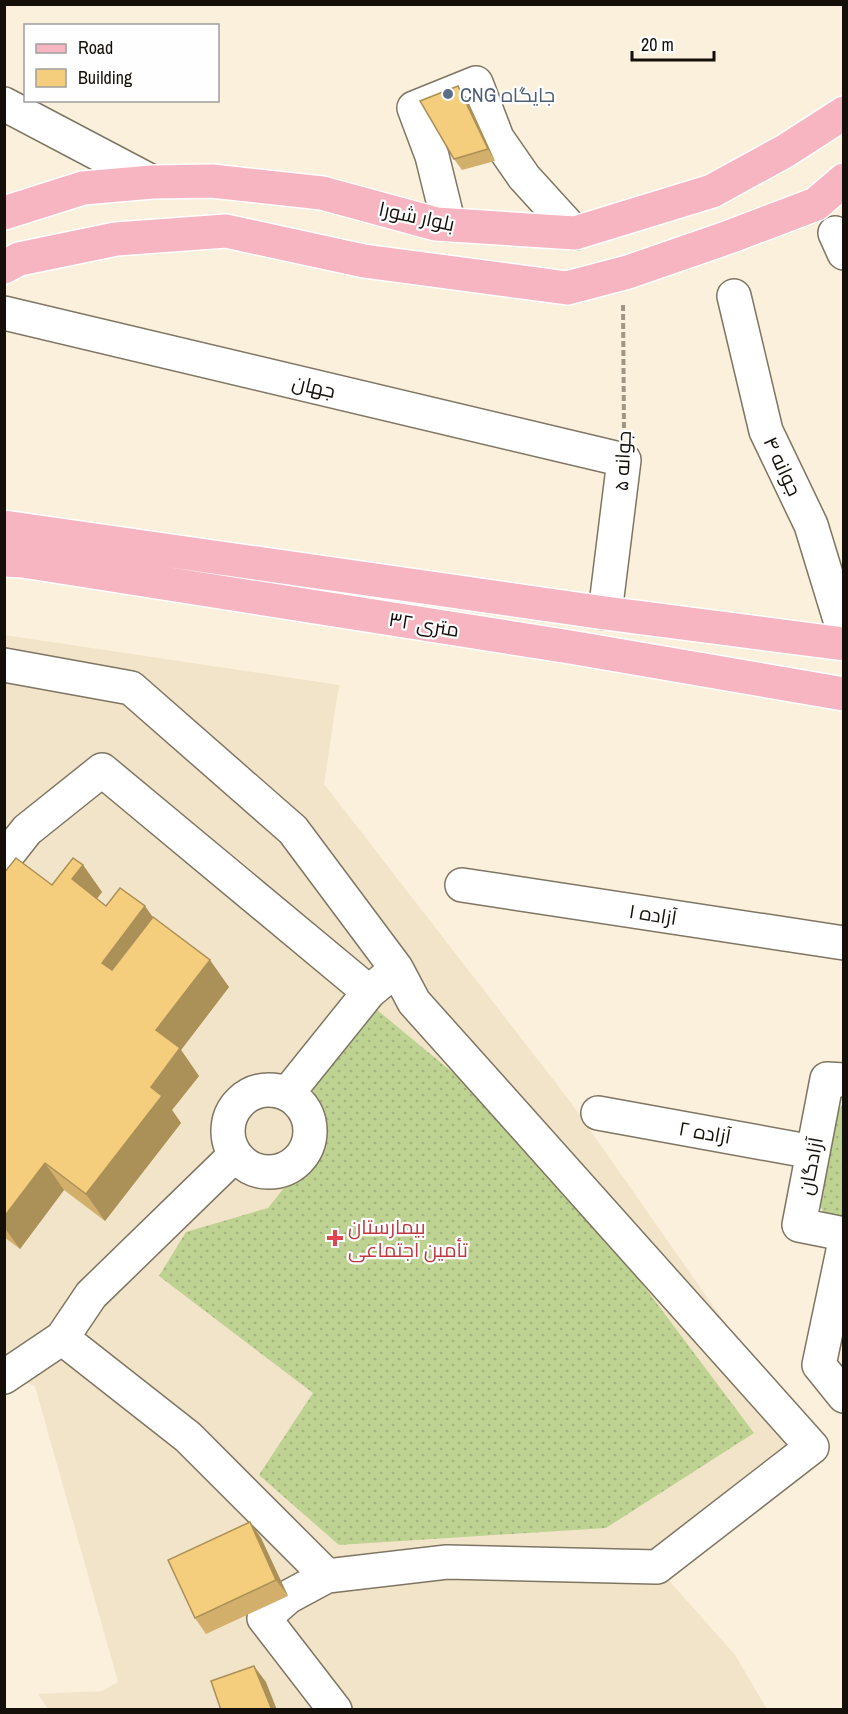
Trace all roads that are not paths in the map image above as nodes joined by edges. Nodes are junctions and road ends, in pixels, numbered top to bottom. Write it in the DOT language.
graph roads {
  1 [pos="4,104"];
  2 [pos="843,114"];
  3 [pos="843,180"];
  4 [pos="152,182"];
  5 [pos="4,213"];
  6 [pos="449,225"];
  7 [pos="575,233"];
  8 [pos="4,267"];
  9 [pos="734,296"];
  10 [pos="4,313"];
  11 [pos="624,460"];
  12 [pos="4,527"];
  13 [pos="4,560"];
  14 [pos="374,579"];
  15 [pos="605,613"];
  16 [pos="368,615"];
  17 [pos="843,633"];
  18 [pos="843,644"];
  19 [pos="4,665"];
  20 [pos="843,694"];
  21 [pos="4,859"];
  22 [pos="462,885"];
  23 [pos="843,943"];
  24 [pos="396,968"];
  25 [pos="369,992"];
  26 [pos="843,1080"];
  27 [pos="287,1094"];
  28 [pos="598,1113"];
  29 [pos="813,1152"];
  30 [pos="235,1155"];
  31 [pos="843,1234"];
  32 [pos="843,1246"];
  33 [pos="62,1338"];
  34 [pos="831,1367"];
  35 [pos="4,1377"];
  36 [pos="843,1396"];
  37 [pos="327,1576"];
  38 [pos="334,1710"];
  1 -- 4 [label="street"];
  2 -- 7 [label="main road, بلوار شورا"];
  3 -- 8 [label="main road"];
  4 -- 5 [label="main road, بلوار شورا"];
  4 -- 6 [label="main road, بلوار شورا"];
  6 -- 7 [label="main road, بلوار شورا"];
  6 -- 7 [label="street"];
  9 -- 17 [label="street, جوانه ۴"];
  10 -- 11 [label="street, جهان"];
  11 -- 15 [label="street, جوانه ۵"];
  12 -- 14 [label="main road, ۳۲ متری"];
  13 -- 16 [label="main road, ۳۲ متری"];
  14 -- 15 [label="main road, ۳۲ متری"];
  14 -- 16 [label="main road"];
  15 -- 18 [label="main road, ۳۲ متری"];
  16 -- 20 [label="main road, ۳۲ متری"];
  19 -- 24 [label="street"];
  21 -- 25 [label="street"];
  22 -- 23 [label="street, آزاده ۱"];
  24 -- 25 [label="street"];
  24 -- 37 [label="street"];
  25 -- 27 [label="street"];
  26 -- 29 [label="street, آزادگان"];
  27 -- 30 [label="street"];
  27 -- 30 [label="street"];
  28 -- 29 [label="street, آزاده ۲"];
  29 -- 31 [label="street, آزادگان"];
  30 -- 33 [label="street"];
  32 -- 34 [label="street"];
  33 -- 35 [label="street"];
  33 -- 37 [label="street"];
  34 -- 36 [label="street"];
  37 -- 38 [label="street"];
}
